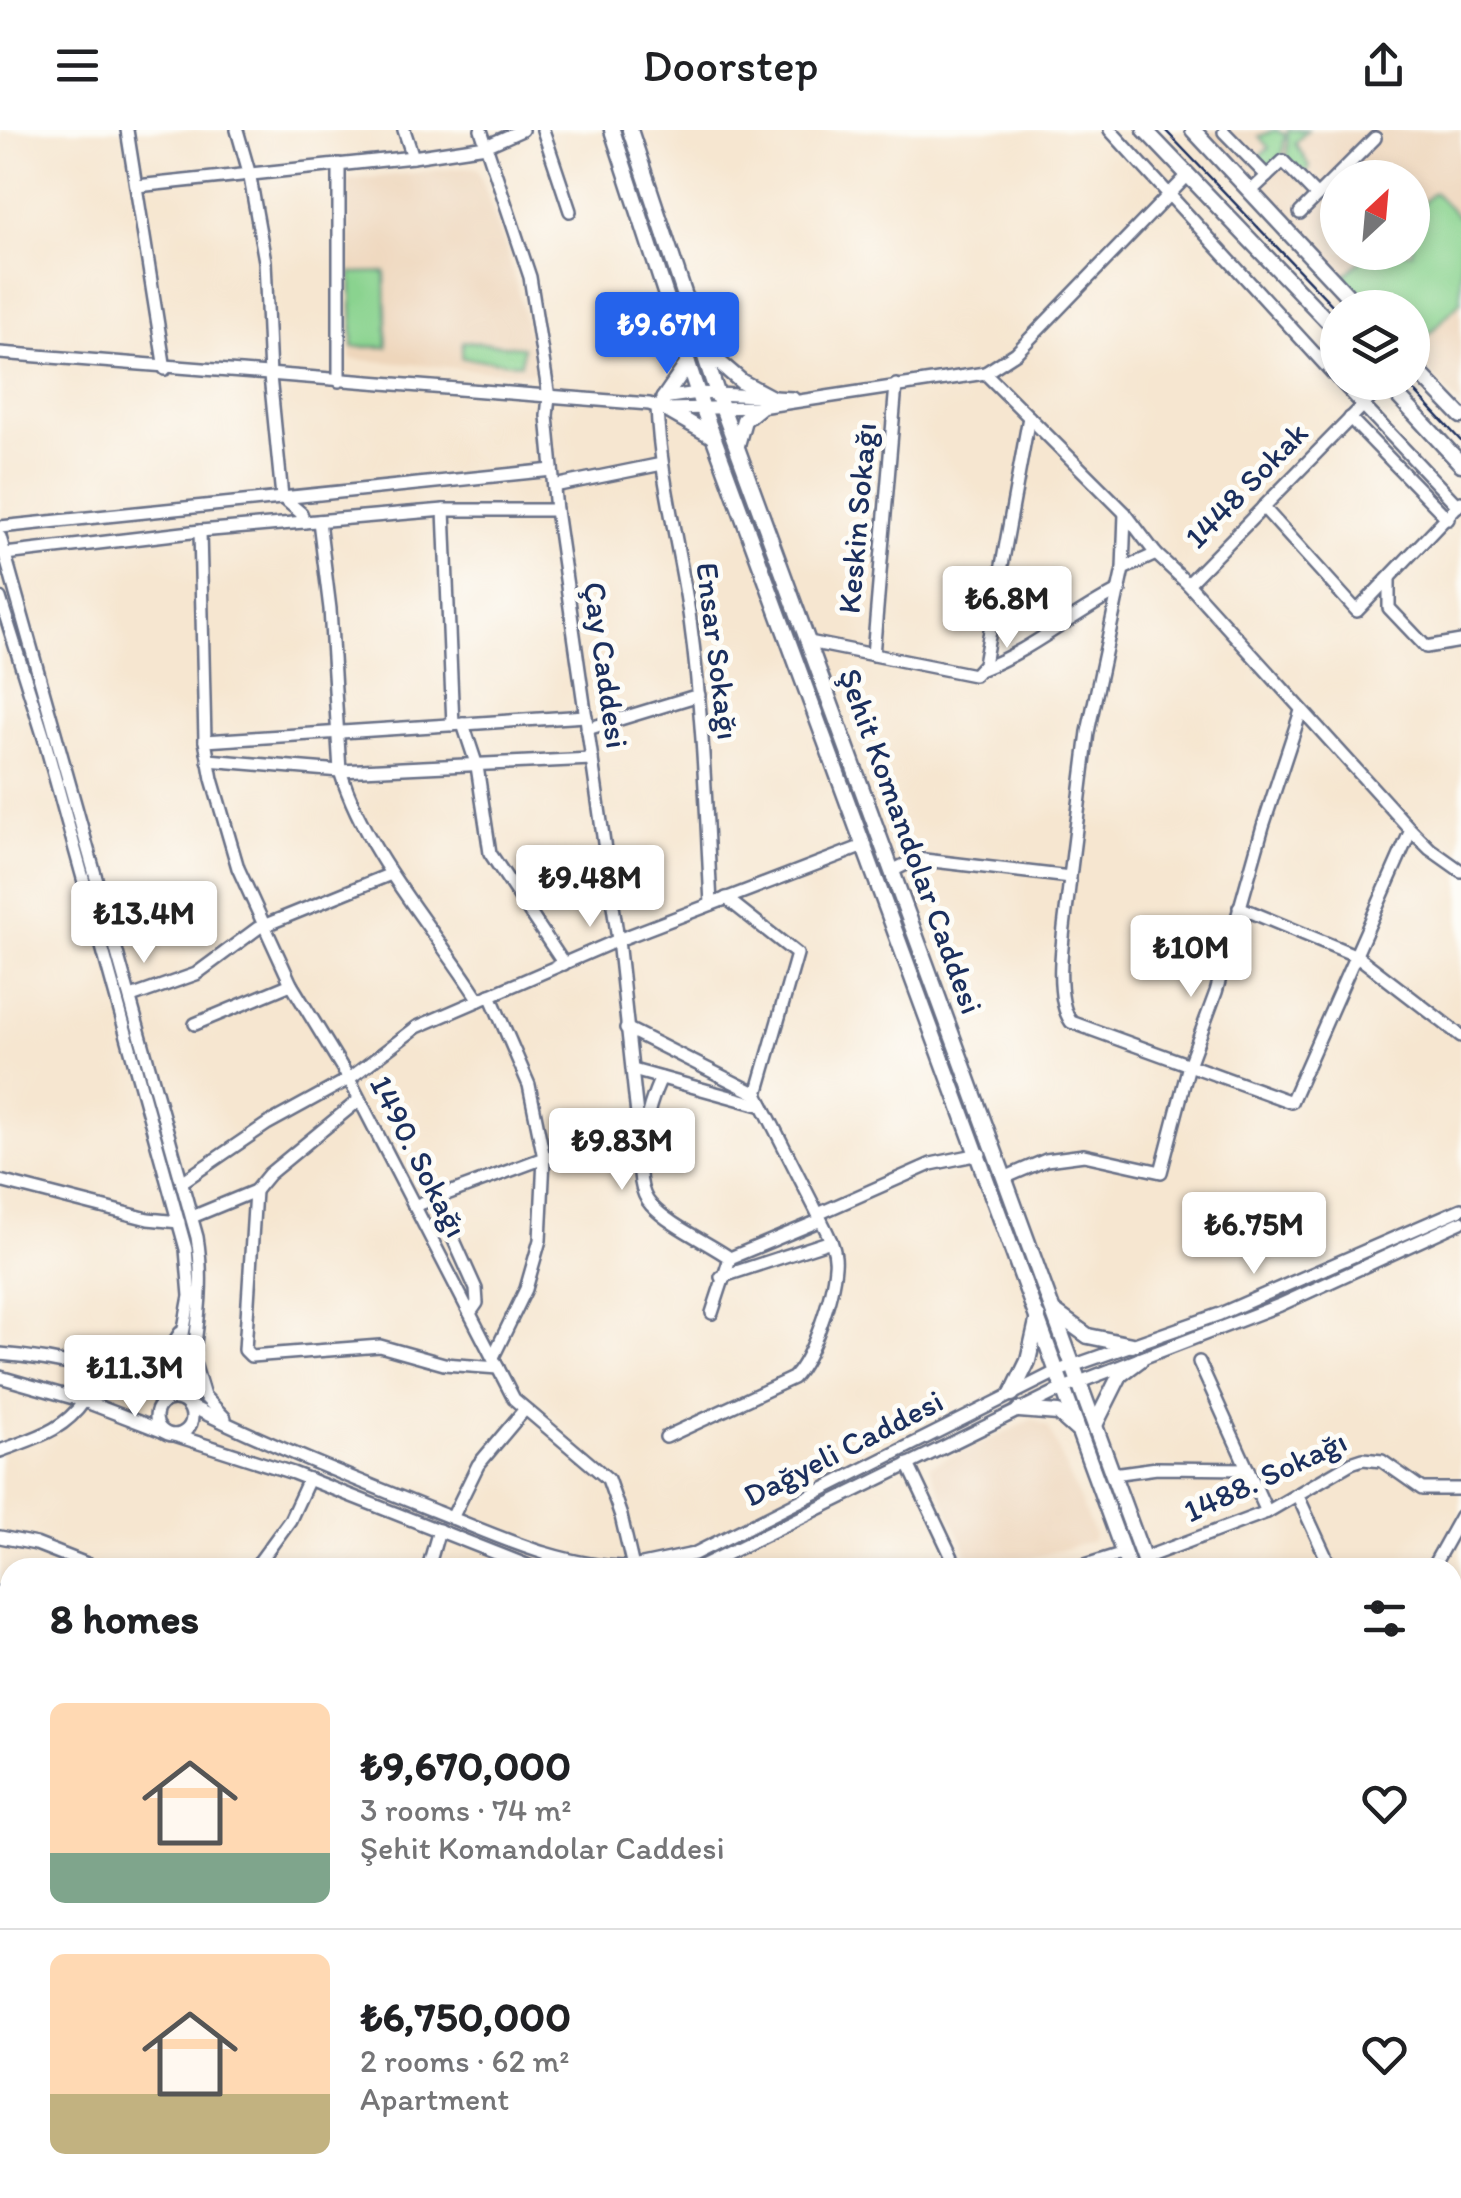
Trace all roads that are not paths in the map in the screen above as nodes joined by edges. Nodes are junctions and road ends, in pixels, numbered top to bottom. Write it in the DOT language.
graph roads {
  1 [pos="126,130"];
  2 [pos="237,130"];
  3 [pos="404,130"];
  4 [pos="481,130"];
  5 [pos="522,130"];
  6 [pos="543,130"];
  7 [pos="612,130"];
  8 [pos="630,130"];
  9 [pos="1110,130"];
  10 [pos="1146,130"];
  11 [pos="1193,130"];
  12 [pos="1224,132"];
  13 [pos="1375,138"];
  14 [pos="486,146"];
  15 [pos="414,157"];
  16 [pos="1355,160"];
  17 [pos="340,164"];
  18 [pos="250,172"];
  19 [pos="1188,175"];
  20 [pos="1267,176"];
  21 [pos="137,186"];
  22 [pos="1250,192"];
  23 [pos="1320,193"];
  24 [pos="1170,194"];
  25 [pos="1316,196"];
  26 [pos="570,212"];
  27 [pos="1300,213"];
  28 [pos="1342,290"];
  29 [pos="1320,313"];
  30 [pos="701,345"];
  31 [pos="0,353"];
  32 [pos="1320,359"];
  33 [pos="688,363"];
  34 [pos="165,369"];
  35 [pos="985,373"];
  36 [pos="270,376"];
  37 [pos="339,380"];
  38 [pos="1430,384"];
  39 [pos="896,385"];
  40 [pos="549,397"];
  41 [pos="700,399"];
  42 [pos="1357,400"];
  43 [pos="1368,400"];
  44 [pos="1401,400"];
  45 [pos="720,401"];
  46 [pos="765,402"];
  47 [pos="659,404"];
  48 [pos="1362,406"];
  49 [pos="1461,416"];
  50 [pos="1029,417"];
  51 [pos="1350,418"];
  52 [pos="714,438"];
  53 [pos="737,446"];
  54 [pos="662,464"];
  55 [pos="1461,464"];
  56 [pos="552,470"];
  57 [pos="554,486"];
  58 [pos="282,496"];
  59 [pos="1460,504"];
  60 [pos="1263,507"];
  61 [pos="444,510"];
  62 [pos="556,510"];
  63 [pos="1125,513"];
  64 [pos="1448,519"];
  65 [pos="319,521"];
  66 [pos="304,522"];
  67 [pos="0,527"];
  68 [pos="200,532"];
  69 [pos="0,537"];
  70 [pos="5,554"];
  71 [pos="1156,554"];
  72 [pos="1123,569"];
  73 [pos="1389,579"];
  74 [pos="1188,584"];
  75 [pos="1120,590"];
  76 [pos="0,598"];
  77 [pos="1461,641"];
  78 [pos="809,642"];
  79 [pos="873,655"];
  80 [pos="982,668"];
  81 [pos="700,696"];
  82 [pos="1301,711"];
  83 [pos="586,722"];
  84 [pos="458,724"];
  85 [pos="338,732"];
  86 [pos="205,741"];
  87 [pos="592,759"];
  88 [pos="208,760"];
  89 [pos="476,766"];
  90 [pos="340,771"];
  91 [pos="1411,830"];
  92 [pos="866,844"];
  93 [pos="1461,870"];
  94 [pos="892,871"];
  95 [pos="391,874"];
  96 [pos="1070,878"];
  97 [pos="726,898"];
  98 [pos="710,904"];
  99 [pos="1239,907"];
  100 [pos="266,926"];
  101 [pos="618,940"];
  102 [pos="1357,956"];
  103 [pos="564,964"];
  104 [pos="291,984"];
  105 [pos="131,997"];
  106 [pos="484,998"];
  107 [pos="195,1024"];
  108 [pos="626,1028"];
  109 [pos="1461,1036"];
  110 [pos="1189,1065"];
  111 [pos="633,1070"];
  112 [pos="661,1078"];
  113 [pos="349,1079"];
  114 [pos="360,1100"];
  115 [pos="760,1100"];
  116 [pos="980,1154"];
  117 [pos="544,1158"];
  118 [pos="1004,1178"];
  119 [pos="0,1181"];
  120 [pos="182,1182"];
  121 [pos="255,1191"];
  122 [pos="436,1198"];
  123 [pos="414,1206"];
  124 [pos="1461,1209"];
  125 [pos="192,1216"];
  126 [pos="820,1217"];
  127 [pos="179,1222"];
  128 [pos="1461,1222"];
  129 [pos="832,1241"];
  130 [pos="730,1258"];
  131 [pos="721,1278"];
  132 [pos="470,1313"];
  133 [pos="712,1313"];
  134 [pos="1046,1314"];
  135 [pos="185,1325"];
  136 [pos="1132,1345"];
  137 [pos="0,1354"];
  138 [pos="192,1354"];
  139 [pos="1140,1360"];
  140 [pos="495,1362"];
  141 [pos="1200,1362"];
  142 [pos="1074,1364"];
  143 [pos="1058,1371"];
  144 [pos="118,1375"];
  145 [pos="0,1377"];
  146 [pos="1080,1382"];
  147 [pos="1064,1388"];
  148 [pos="1012,1394"];
  149 [pos="171,1399"];
  150 [pos="84,1401"];
  151 [pos="188,1405"];
  152 [pos="525,1409"];
  153 [pos="1020,1410"];
  154 [pos="1095,1425"];
  155 [pos="245,1432"];
  156 [pos="168,1433"];
  157 [pos="1080,1433"];
  158 [pos="666,1437"];
  159 [pos="0,1451"];
  160 [pos="908,1464"];
  161 [pos="1248,1470"];
  162 [pos="1113,1474"];
  163 [pos="309,1479"];
  164 [pos="1461,1489"];
  165 [pos="1297,1494"];
  166 [pos="1267,1512"];
  167 [pos="1461,1516"];
  168 [pos="452,1518"];
  169 [pos="439,1530"];
  170 [pos="0,1537"];
  171 [pos="72,1558"];
  172 [pos="262,1558"];
  173 [pos="431,1558"];
  174 [pos="509,1558"];
  175 [pos="562,1558"];
  176 [pos="629,1558"];
  177 [pos="679,1558"];
  178 [pos="718,1558"];
  179 [pos="952,1558"];
  180 [pos="1126,1558"];
  181 [pos="1144,1558"];
  182 [pos="1158,1558"];
  183 [pos="1326,1558"];
  184 [pos="1438,1558"];
  1 -- 21 [label="street"];
  2 -- 18 [label="street"];
  3 -- 15 [label="street"];
  4 -- 14 [label="street, Çay Caddesi"];
  5 -- 14 [label="street"];
  6 -- 26 [label="street"];
  7 -- 33 [label="main road, Şehit Komandolar Caddesi"];
  8 -- 30 [label="main road, Şehit Komandolar Caddesi"];
  9 -- 24 [label="street"];
  10 -- 19 [label="main road"];
  11 -- 22 [label="main road"];
  12 -- 20 [label="street"];
  13 -- 16 [label="street"];
  14 -- 15 [label="street"];
  14 -- 40 [label="street, Çay Caddesi"];
  15 -- 17 [label="street"];
  17 -- 18 [label="street"];
  17 -- 37 [label="street"];
  18 -- 21 [label="street"];
  18 -- 36 [label="street"];
  19 -- 24 [label="street"];
  19 -- 29 [label="main road"];
  20 -- 22 [label="street"];
  20 -- 25 [label="street"];
  21 -- 34 [label="street"];
  22 -- 28 [label="main road"];
  23 -- 25 [label="street"];
  24 -- 32 [label="street"];
  24 -- 35 [label="street"];
  25 -- 27 [label="street"];
  30 -- 45 [label="main road, Şehit Komandolar Caddesi"];
  30 -- 46 [label="main road"];
  31 -- 34 [label="street"];
  33 -- 41 [label="main road, Şehit Komandolar Caddesi"];
  33 -- 47 [label="main road"];
  34 -- 36 [label="street"];
  35 -- 39 [label="street"];
  35 -- 50 [label="street"];
  36 -- 37 [label="street"];
  36 -- 58 [label="street"];
  37 -- 40 [label="street"];
  38 -- 49 [label="main road"];
  39 -- 46 [label="street"];
  39 -- 79 [label="street, Keskin Sokağı"];
  40 -- 47 [label="street"];
  40 -- 56 [label="street, Çay Caddesi"];
  41 -- 45 [label="street"];
  41 -- 47 [label="street"];
  41 -- 52 [label="main road, Şehit Komandolar Caddesi"];
  42 -- 48 [label="street"];
  43 -- 48 [label="street, 1448 Sokak"];
  44 -- 55 [label="main road"];
  45 -- 46 [label="street"];
  45 -- 53 [label="main road, Şehit Komandolar Caddesi"];
  46 -- 53 [label="main road"];
  47 -- 52 [label="main road"];
  47 -- 54 [label="street, Ensar Sokağı"];
  48 -- 51 [label="street, 1448 Sokak"];
  48 -- 59 [label="street"];
  50 -- 63 [label="street"];
  50 -- 80 [label="street"];
  51 -- 60 [label="street, 1448 Sokak"];
  51 -- 64 [label="street"];
  52 -- 92 [label="main road, Şehit Komandolar Caddesi"];
  53 -- 78 [label="main road, Şehit Komandolar Caddesi"];
  54 -- 57 [label="street"];
  54 -- 81 [label="street, Ensar Sokağı"];
  56 -- 57 [label="street, Çay Caddesi"];
  56 -- 58 [label="street"];
  57 -- 62 [label="street, Çay Caddesi"];
  58 -- 66 [label="street"];
  58 -- 67 [label="street"];
  59 -- 64 [label="street"];
  60 -- 73 [label="street"];
  60 -- 74 [label="street, 1448 Sokak"];
  61 -- 62 [label="street"];
  61 -- 65 [label="street"];
  61 -- 84 [label="street"];
  62 -- 83 [label="street, Çay Caddesi"];
  63 -- 71 [label="street"];
  63 -- 72 [label="street"];
  64 -- 73 [label="street"];
  65 -- 66 [label="street"];
  65 -- 85 [label="street"];
  66 -- 68 [label="street"];
  68 -- 70 [label="street"];
  68 -- 86 [label="street, 1490. Sokağı"];
  69 -- 70 [label="street"];
  70 -- 105 [label="street"];
  71 -- 72 [label="street"];
  71 -- 74 [label="street"];
  72 -- 75 [label="street"];
  73 -- 77 [label="street"];
  74 -- 82 [label="street"];
  75 -- 80 [label="street"];
  75 -- 96 [label="street"];
  76 -- 127 [label="street"];
  78 -- 79 [label="street"];
  78 -- 94 [label="main road, Şehit Komandolar Caddesi"];
  79 -- 80 [label="street"];
  81 -- 83 [label="street"];
  81 -- 98 [label="street, Ensar Sokağı"];
  82 -- 91 [label="street"];
  82 -- 99 [label="street"];
  83 -- 84 [label="street"];
  83 -- 87 [label="street, Çay Caddesi"];
  84 -- 85 [label="street"];
  84 -- 89 [label="street"];
  85 -- 86 [label="street"];
  85 -- 90 [label="street"];
  86 -- 88 [label="street, 1490. Sokağı"];
  87 -- 89 [label="street"];
  87 -- 101 [label="street, Çay Caddesi"];
  88 -- 90 [label="street"];
  88 -- 100 [label="street, 1490. Sokağı"];
  89 -- 90 [label="street"];
  89 -- 103 [label="street"];
  90 -- 95 [label="street"];
  91 -- 93 [label="street"];
  91 -- 102 [label="street"];
  92 -- 97 [label="street"];
  92 -- 116 [label="main road, Şehit Komandolar Caddesi"];
  94 -- 96 [label="street"];
  94 -- 118 [label="main road, Şehit Komandolar Caddesi"];
  95 -- 100 [label="street"];
  95 -- 106 [label="street"];
  96 -- 110 [label="street"];
  97 -- 98 [label="street"];
  97 -- 115 [label="street"];
  98 -- 101 [label="street"];
  99 -- 102 [label="street"];
  99 -- 110 [label="street"];
  100 -- 104 [label="street, 1490. Sokağı"];
  100 -- 105 [label="street"];
  101 -- 103 [label="street"];
  101 -- 108 [label="street, Çay Caddesi"];
  102 -- 109 [label="street"];
  102 -- 110 [label="street"];
  103 -- 106 [label="street"];
  104 -- 107 [label="street"];
  104 -- 113 [label="street, 1490. Sokağı"];
  105 -- 120 [label="street"];
  106 -- 113 [label="street"];
  106 -- 117 [label="street"];
  108 -- 111 [label="street, Çay Caddesi"];
  108 -- 115 [label="street"];
  110 -- 118 [label="street"];
  111 -- 112 [label="street"];
  111 -- 117 [label="street, Çay Caddesi"];
  112 -- 115 [label="street"];
  112 -- 130 [label="street"];
  113 -- 114 [label="street, 1490. Sokağı"];
  113 -- 120 [label="street"];
  114 -- 121 [label="street"];
  114 -- 123 [label="street, 1490. Sokağı"];
  115 -- 126 [label="street"];
  116 -- 126 [label="street"];
  116 -- 134 [label="main road, Şehit Komandolar Caddesi"];
  117 -- 122 [label="street, Çay Caddesi"];
  117 -- 140 [label="street"];
  118 -- 134 [label="main road, Şehit Komandolar Caddesi"];
  119 -- 127 [label="street"];
  120 -- 125 [label="street"];
  121 -- 125 [label="street"];
  121 -- 140 [label="street"];
  122 -- 123 [label="street, Çay Caddesi"];
  122 -- 132 [label="street"];
  123 -- 132 [label="street, 1490. Sokağı"];
  124 -- 136 [label="street, Dağyeli Caddesi"];
  125 -- 138 [label="street"];
  126 -- 129 [label="street"];
  126 -- 130 [label="street"];
  127 -- 135 [label="street"];
  128 -- 139 [label="street, Dağyeli Caddesi"];
  129 -- 131 [label="street"];
  129 -- 158 [label="street"];
  130 -- 131 [label="street"];
  131 -- 133 [label="street"];
  132 -- 140 [label="street, 1490. Sokağı"];
  134 -- 136 [label="main road"];
  134 -- 142 [label="main road, Şehit Komandolar Caddesi"];
  134 -- 143 [label="main road, Şehit Komandolar Caddesi"];
  134 -- 148 [label="main road"];
  135 -- 144 [label="street"];
  135 -- 149 [label="street"];
  136 -- 142 [label="street, Dağyeli Caddesi"];
  137 -- 144 [label="street"];
  138 -- 151 [label="street"];
  138 -- 155 [label="street"];
  139 -- 146 [label="street, Dağyeli Caddesi"];
  139 -- 154 [label="main road"];
  140 -- 152 [label="street, 1490. Sokağı"];
  141 -- 161 [label="street"];
  142 -- 143 [label="street, Dağyeli Caddesi"];
  142 -- 146 [label="main road, Şehit Komandolar Caddesi"];
  143 -- 147 [label="main road, Şehit Komandolar Caddesi"];
  143 -- 148 [label="street, Dağyeli Caddesi"];
  144 -- 149 [label="street"];
  145 -- 150 [label="street"];
  146 -- 147 [label="street, Dağyeli Caddesi"];
  146 -- 154 [label="main road, Şehit Komandolar Caddesi"];
  147 -- 153 [label="street, Dağyeli Caddesi"];
  147 -- 157 [label="main road, Şehit Komandolar Caddesi"];
  148 -- 177 [label="street, Dağyeli Caddesi"];
  149 -- 151 [label="street"];
  149 -- 156 [label="street"];
  150 -- 156 [label="street"];
  150 -- 159 [label="street"];
  151 -- 155 [label="street, Dağyeli Caddesi"];
  151 -- 156 [label="street"];
  152 -- 168 [label="street"];
  152 -- 176 [label="street, 1490. Sokağı"];
  153 -- 157 [label="main road"];
  153 -- 160 [label="street, Dağyeli Caddesi"];
  154 -- 162 [label="main road, Şehit Komandolar Caddesi"];
  155 -- 168 [label="street, Dağyeli Caddesi"];
  156 -- 163 [label="street"];
  157 -- 180 [label="main road, Şehit Komandolar Caddesi"];
  160 -- 178 [label="street, Dağyeli Caddesi"];
  160 -- 179 [label="street"];
  161 -- 162 [label="street"];
  161 -- 166 [label="street"];
  162 -- 181 [label="main road, Şehit Komandolar Caddesi"];
  163 -- 169 [label="street"];
  163 -- 172 [label="street"];
  164 -- 165 [label="street, 1488. Sokağı"];
  165 -- 166 [label="street, 1488. Sokağı"];
  165 -- 183 [label="street"];
  166 -- 182 [label="street, 1488. Sokağı"];
  167 -- 184 [label="street"];
  168 -- 175 [label="street, Dağyeli Caddesi"];
  169 -- 173 [label="street"];
  169 -- 174 [label="street"];
  170 -- 171 [label="street"];
}
